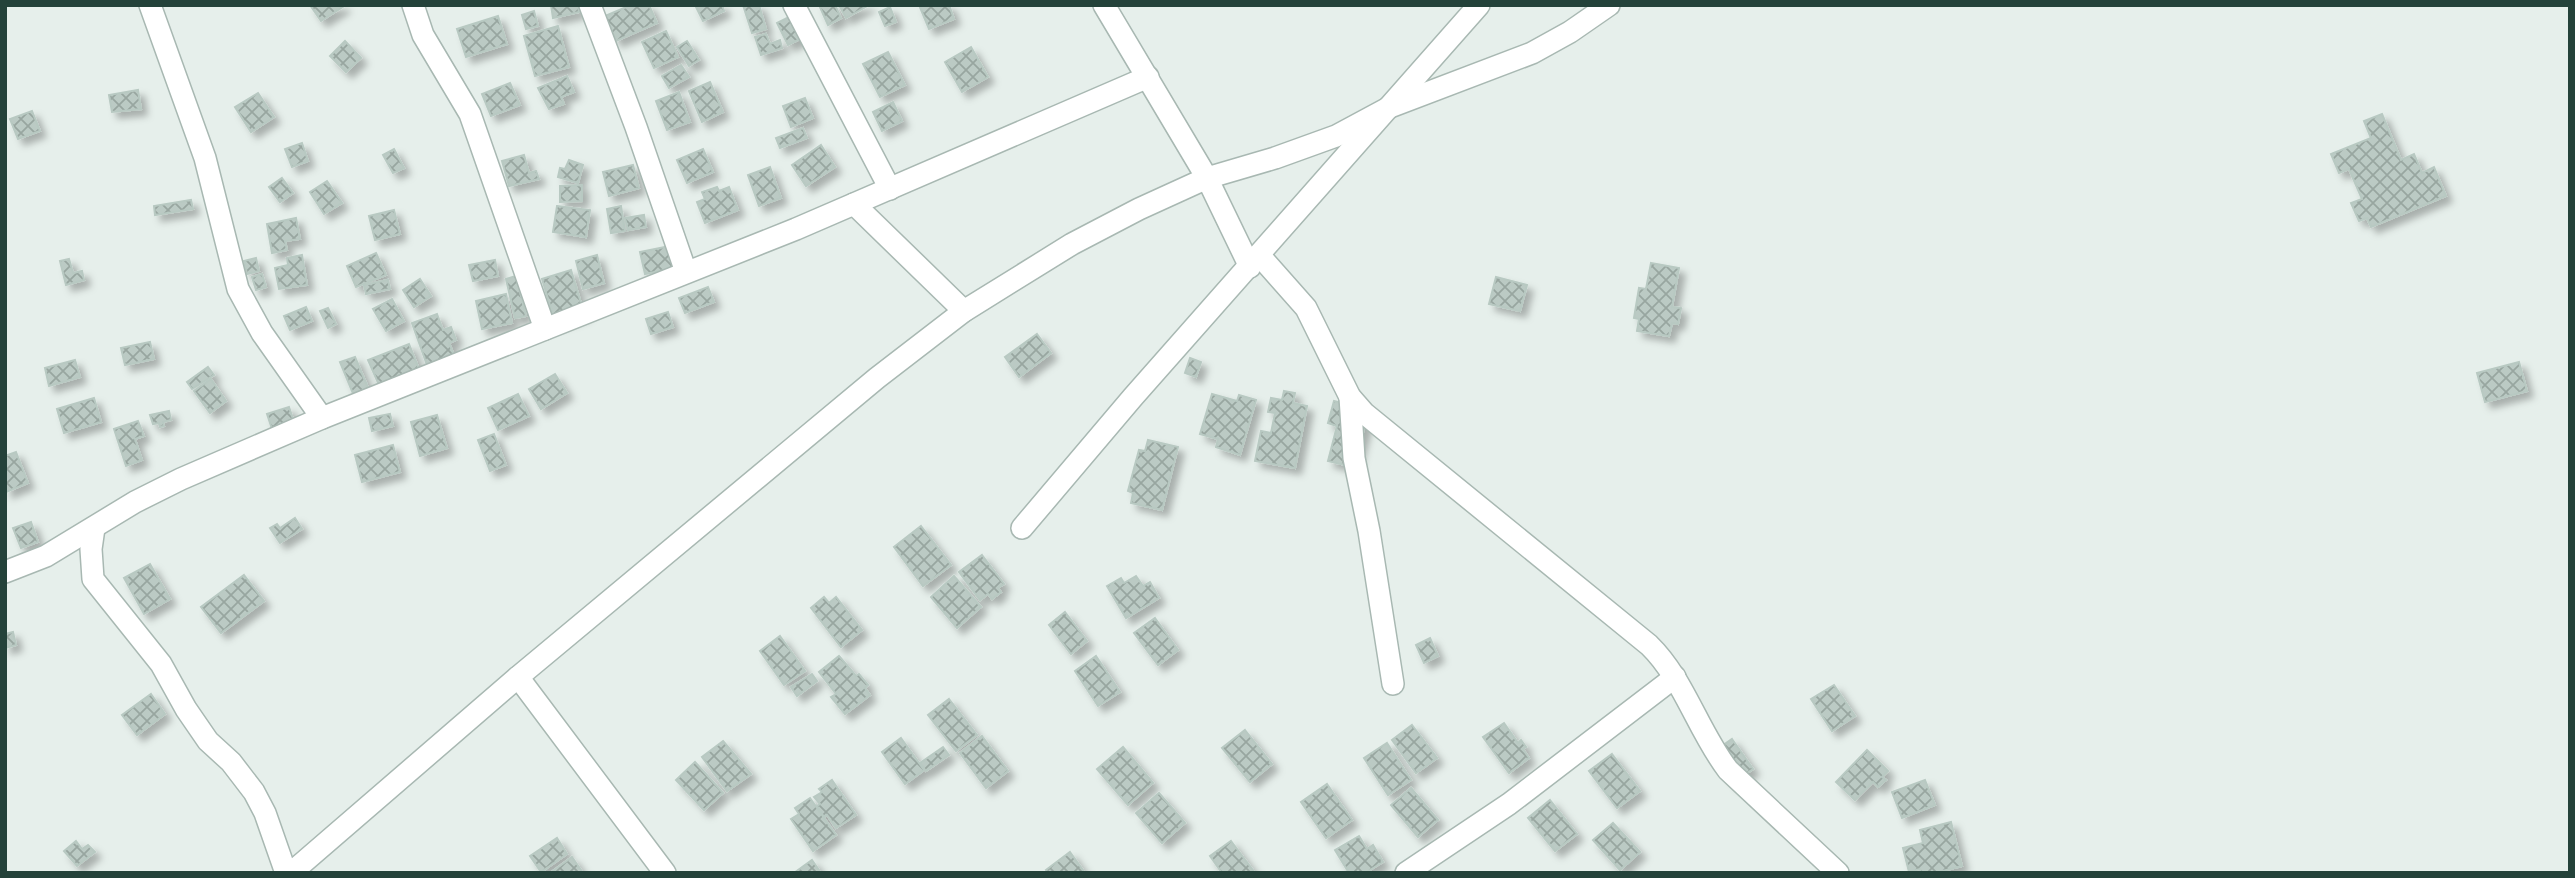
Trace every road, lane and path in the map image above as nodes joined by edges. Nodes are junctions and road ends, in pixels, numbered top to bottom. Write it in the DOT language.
graph roads {
  1 [pos="150,5"];
  2 [pos="413,5"];
  3 [pos="590,5"];
  4 [pos="794,5"];
  5 [pos="1104,5"];
  6 [pos="1479,5"];
  7 [pos="1609,5"];
  8 [pos="1148,77"];
  9 [pos="1390,107"];
  10 [pos="1207,178"];
  11 [pos="890,189"];
  12 [pos="854,204"];
  13 [pos="1255,261"];
  14 [pos="686,272"];
  15 [pos="964,311"];
  16 [pos="545,329"];
  17 [pos="1350,397"];
  18 [pos="322,418"];
  19 [pos="94,528"];
  20 [pos="1022,528"];
  21 [pos="5,572"];
  22 [pos="518,677"];
  23 [pos="1675,677"];
  24 [pos="1393,684"];
  25 [pos="289,873"];
  26 [pos="665,873"];
  27 [pos="1406,873"];
  28 [pos="1838,873"];
  1 -- 18 [label="street"];
  2 -- 16 [label="street"];
  3 -- 14 [label="street"];
  4 -- 11 [label="street"];
  5 -- 8 [label="street"];
  6 -- 9 [label="street"];
  7 -- 9 [label="street"];
  8 -- 10 [label="street"];
  8 -- 11 [label="street"];
  9 -- 10 [label="street"];
  9 -- 13 [label="street"];
  10 -- 13 [label="street"];
  10 -- 15 [label="street"];
  11 -- 12 [label="street"];
  12 -- 14 [label="street"];
  12 -- 15 [label="street"];
  13 -- 17 [label="street"];
  13 -- 20 [label="street"];
  14 -- 16 [label="street"];
  15 -- 22 [label="street"];
  16 -- 18 [label="street"];
  17 -- 23 [label="street"];
  17 -- 24 [label="street"];
  18 -- 19 [label="street"];
  19 -- 21 [label="street"];
  19 -- 25 [label="street"];
  22 -- 25 [label="street"];
  22 -- 26 [label="street"];
  23 -- 27 [label="street"];
  23 -- 28 [label="street"];
}
